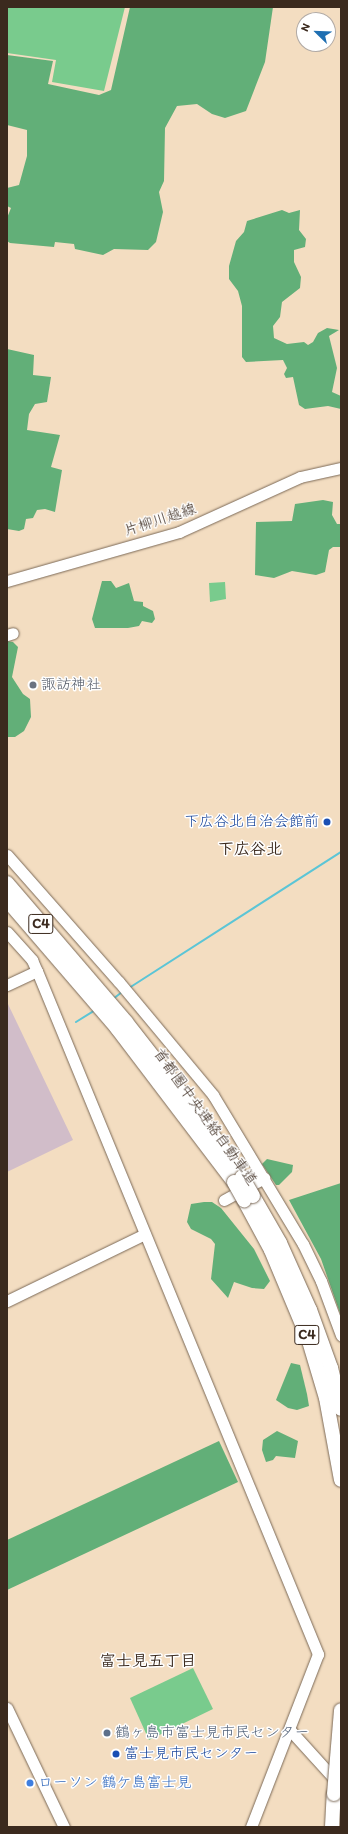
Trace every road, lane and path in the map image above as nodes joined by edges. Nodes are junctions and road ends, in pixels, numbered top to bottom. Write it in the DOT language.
graph roads {
  1 [pos="341,468"];
  2 [pos="7,581"];
  3 [pos="7,854"];
  4 [pos="7,883"];
  5 [pos="7,900"];
  6 [pos="7,932"];
  7 [pos="72,968"];
  8 [pos="37,971"];
  9 [pos="7,985"];
  10 [pos="264,1178"];
  11 [pos="249,1198"];
  12 [pos="224,1200"];
  13 [pos="145,1234"];
  14 [pos="7,1301"];
  15 [pos="341,1335"];
  16 [pos="341,1409"];
  17 [pos="341,1480"];
  18 [pos="7,1708"];
  19 [pos="341,1710"];
  20 [pos="290,1730"];
  21 [pos="338,1790"];
  22 [pos="64,1827"];
  23 [pos="251,1827"];
  24 [pos="332,1827"];
  1 -- 2 [label="street, 片柳川越線"];
  3 -- 10 [label="street"];
  4 -- 7 [label="highway, 首都圏中央連絡自動車道 / C4"];
  5 -- 7 [label="highway, 首都圏中央連絡自動車道 / C4"];
  6 -- 8 [label="street"];
  7 -- 11 [label="highway, 首都圏中央連絡自動車道 / C4, bridge"];
  8 -- 9 [label="street"];
  8 -- 13 [label="street"];
  10 -- 12 [label="street"];
  10 -- 15 [label="street"];
  11 -- 16 [label="highway, 首都圏中央連絡自動車道 / C4"];
  11 -- 17 [label="highway, 首都圏中央連絡自動車道 / C4"];
  13 -- 14 [label="street"];
  13 -- 20 [label="street"];
  18 -- 22 [label="street"];
  19 -- 21 [label="highway, bridge"];
  20 -- 21 [label="street"];
  20 -- 23 [label="street"];
  21 -- 24 [label="highway"];
}
